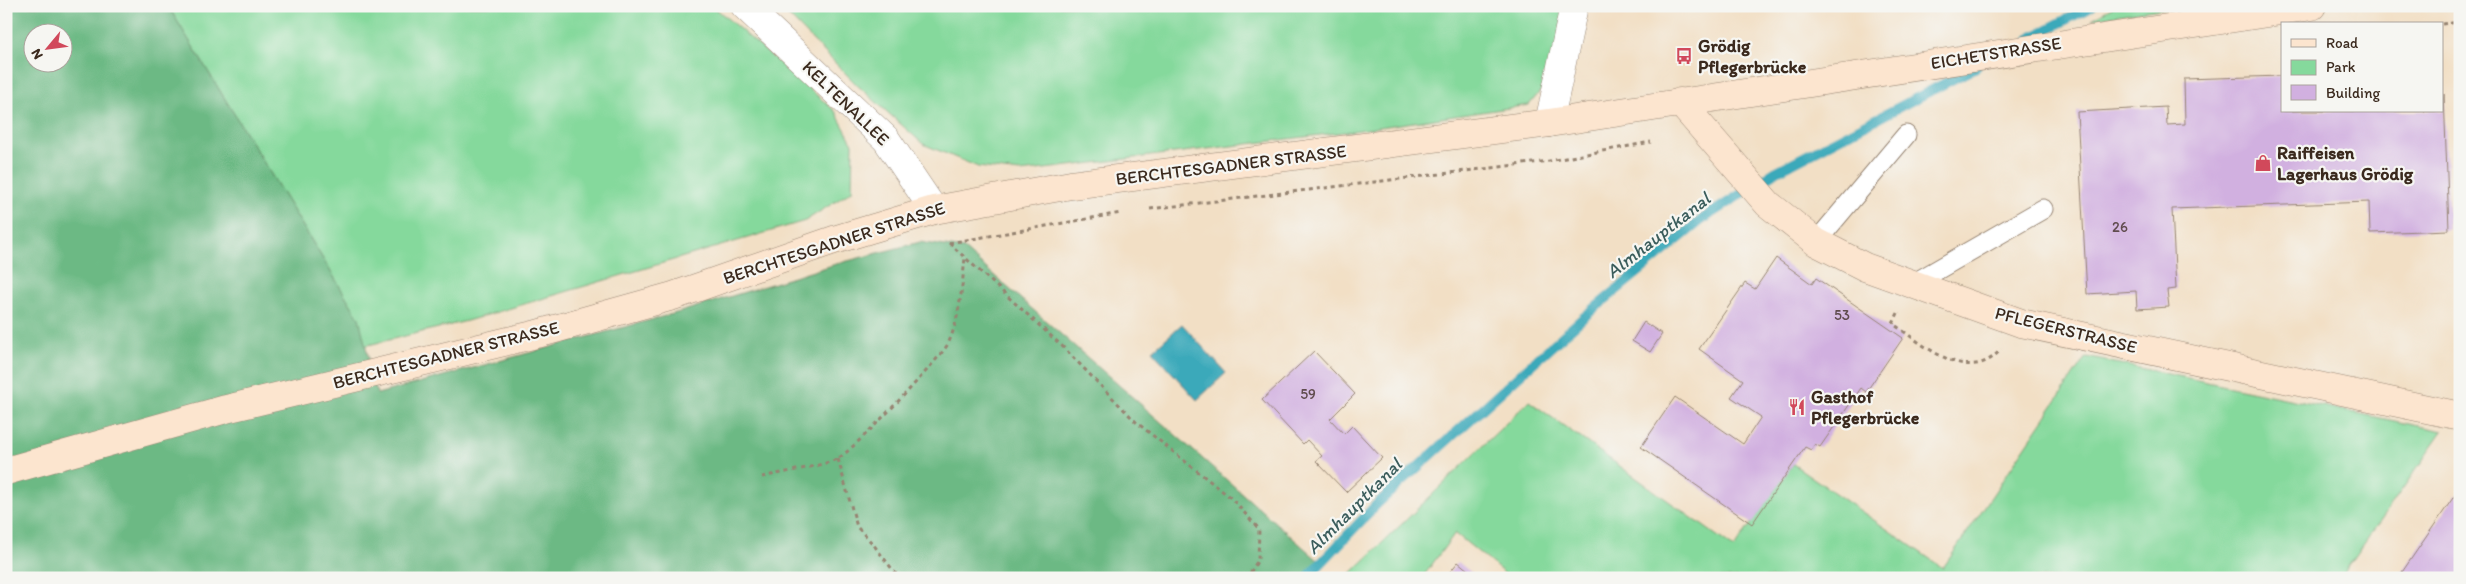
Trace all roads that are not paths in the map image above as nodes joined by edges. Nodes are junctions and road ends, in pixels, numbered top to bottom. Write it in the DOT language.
graph roads {
  1 [pos="745,6"];
  2 [pos="1574,6"];
  3 [pos="2312,6"];
  4 [pos="1680,102"];
  5 [pos="1549,123"];
  6 [pos="1906,135"];
  7 [pos="2043,209"];
  8 [pos="934,210"];
  9 [pos="1816,242"];
  10 [pos="1911,285"];
  11 [pos="2460,416"];
  12 [pos="6,471"];
  1 -- 8 [label="street, KELTENALLEE"];
  2 -- 5 [label="street"];
  3 -- 4 [label="main road, EICHETSTRASSE"];
  4 -- 5 [label="main road, BERCHTESGADNER STRASSE"];
  4 -- 9 [label="main road, PFLEGERSTRASSE"];
  5 -- 8 [label="main road, BERCHTESGADNER STRASSE"];
  6 -- 9 [label="lane"];
  7 -- 10 [label="lane"];
  8 -- 12 [label="main road, BERCHTESGADNER STRASSE"];
  9 -- 10 [label="main road, PFLEGERSTRASSE"];
  10 -- 11 [label="main road, PFLEGERSTRASSE"];
}
